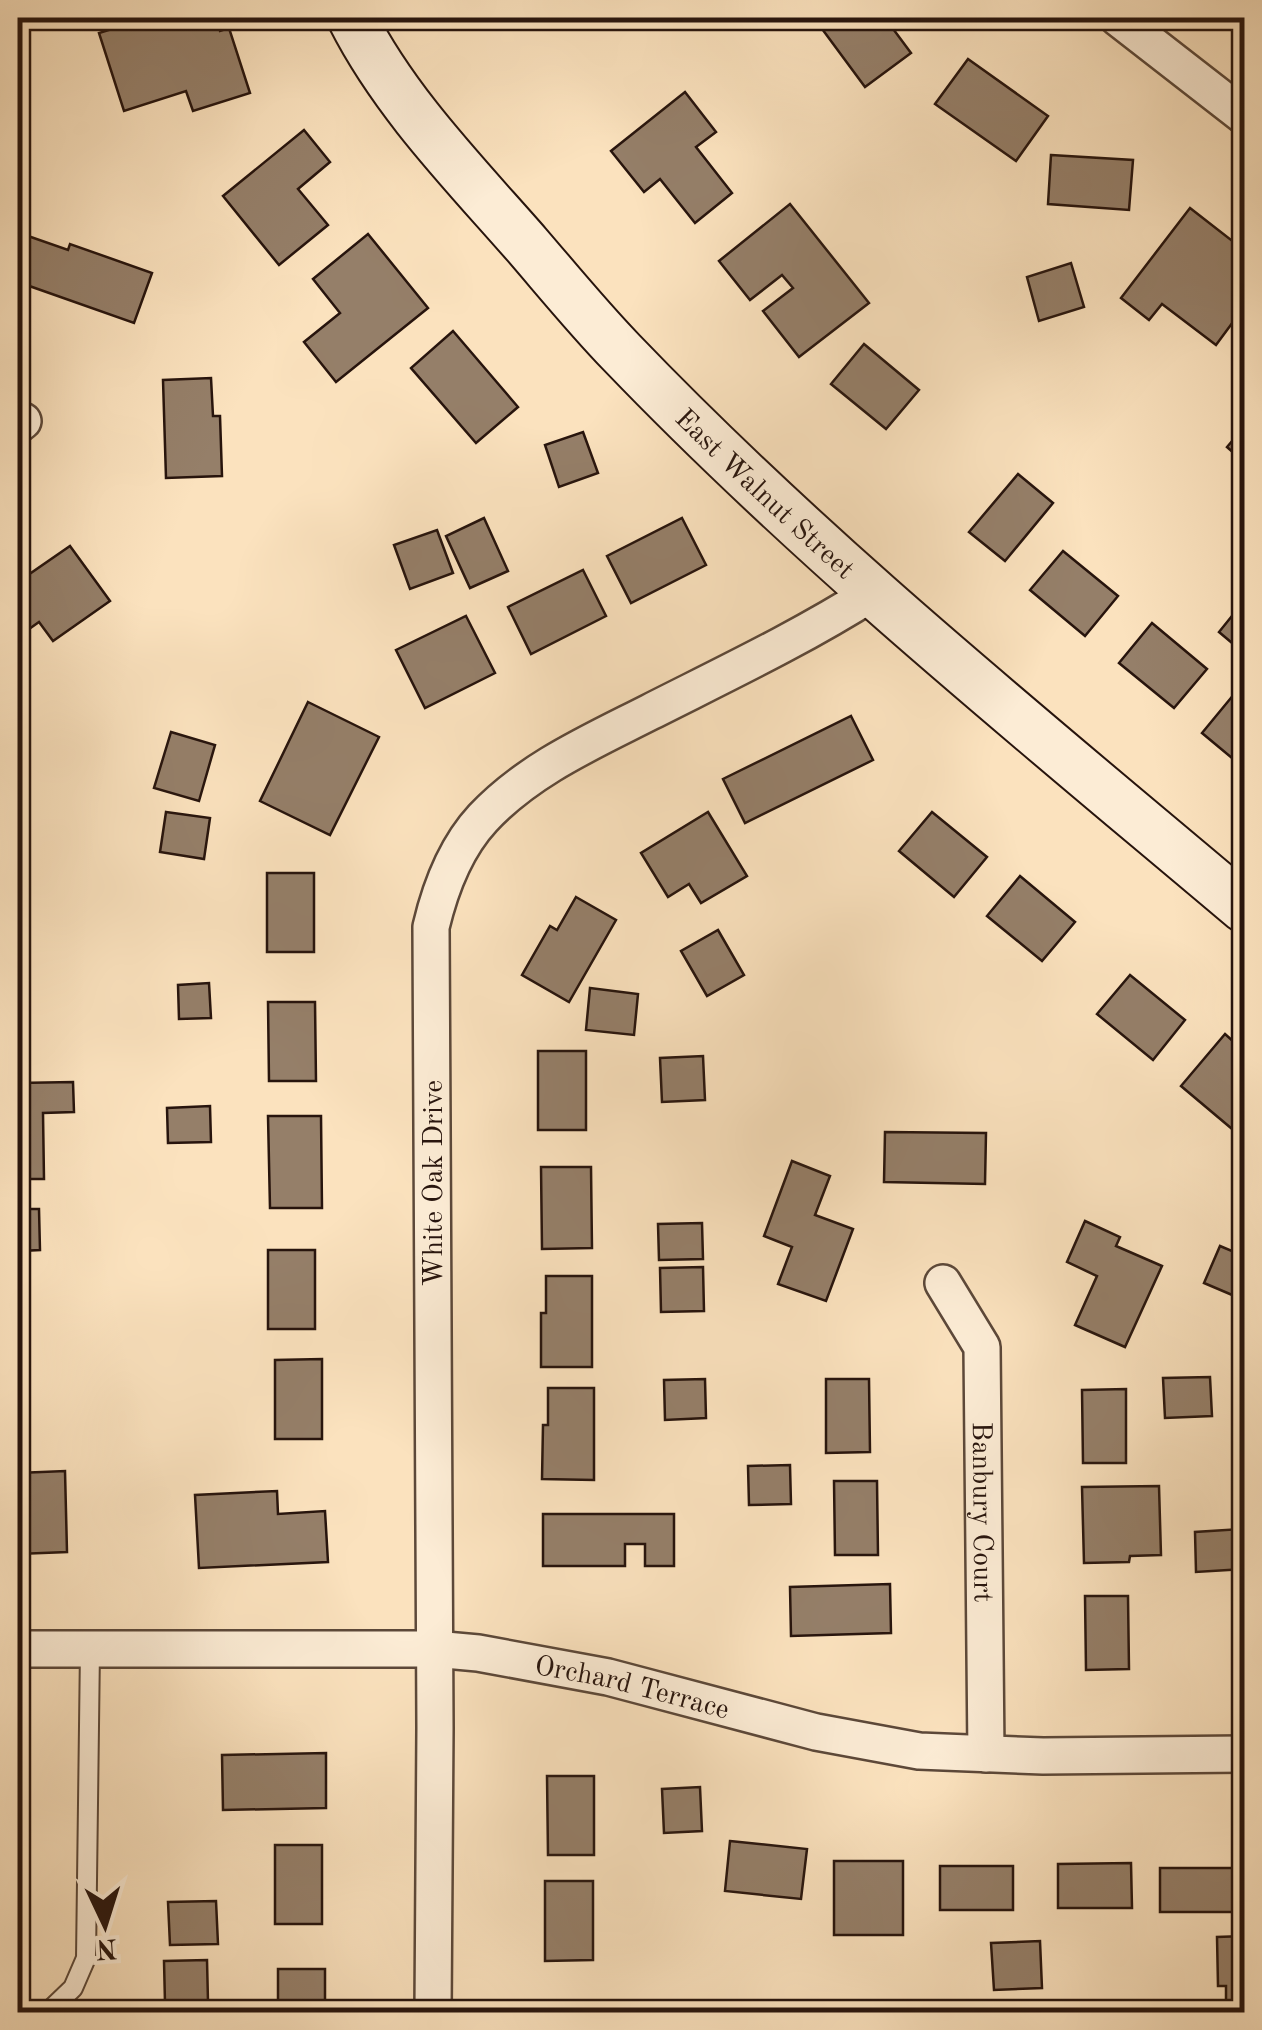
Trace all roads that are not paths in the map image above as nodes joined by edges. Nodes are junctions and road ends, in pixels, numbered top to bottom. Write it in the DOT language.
graph roads {
  1 [pos="352,18"];
  2 [pos="1118,18"];
  3 [pos="1244,116"];
  4 [pos="872,594"];
  5 [pos="1244,908"];
  6 [pos="944,1283"];
  7 [pos="18,1649"];
  8 [pos="90,1649"];
  9 [pos="434,1649"];
  10 [pos="986,1754"];
  11 [pos="1244,1754"];
  12 [pos="48,2012"];
  13 [pos="433,2012"];
  1 -- 4 [label="street, East Walnut Street"];
  2 -- 3 [label="street"];
  4 -- 5 [label="street, East Walnut Street"];
  4 -- 9 [label="street, White Oak Drive"];
  6 -- 10 [label="street, Banbury Court"];
  7 -- 8 [label="street, Orchard Terrace"];
  8 -- 9 [label="street, Orchard Terrace"];
  8 -- 12 [label="lane"];
  9 -- 10 [label="street, Orchard Terrace"];
  9 -- 13 [label="street, White Oak Drive"];
  10 -- 11 [label="street, Orchard Terrace"];
}
